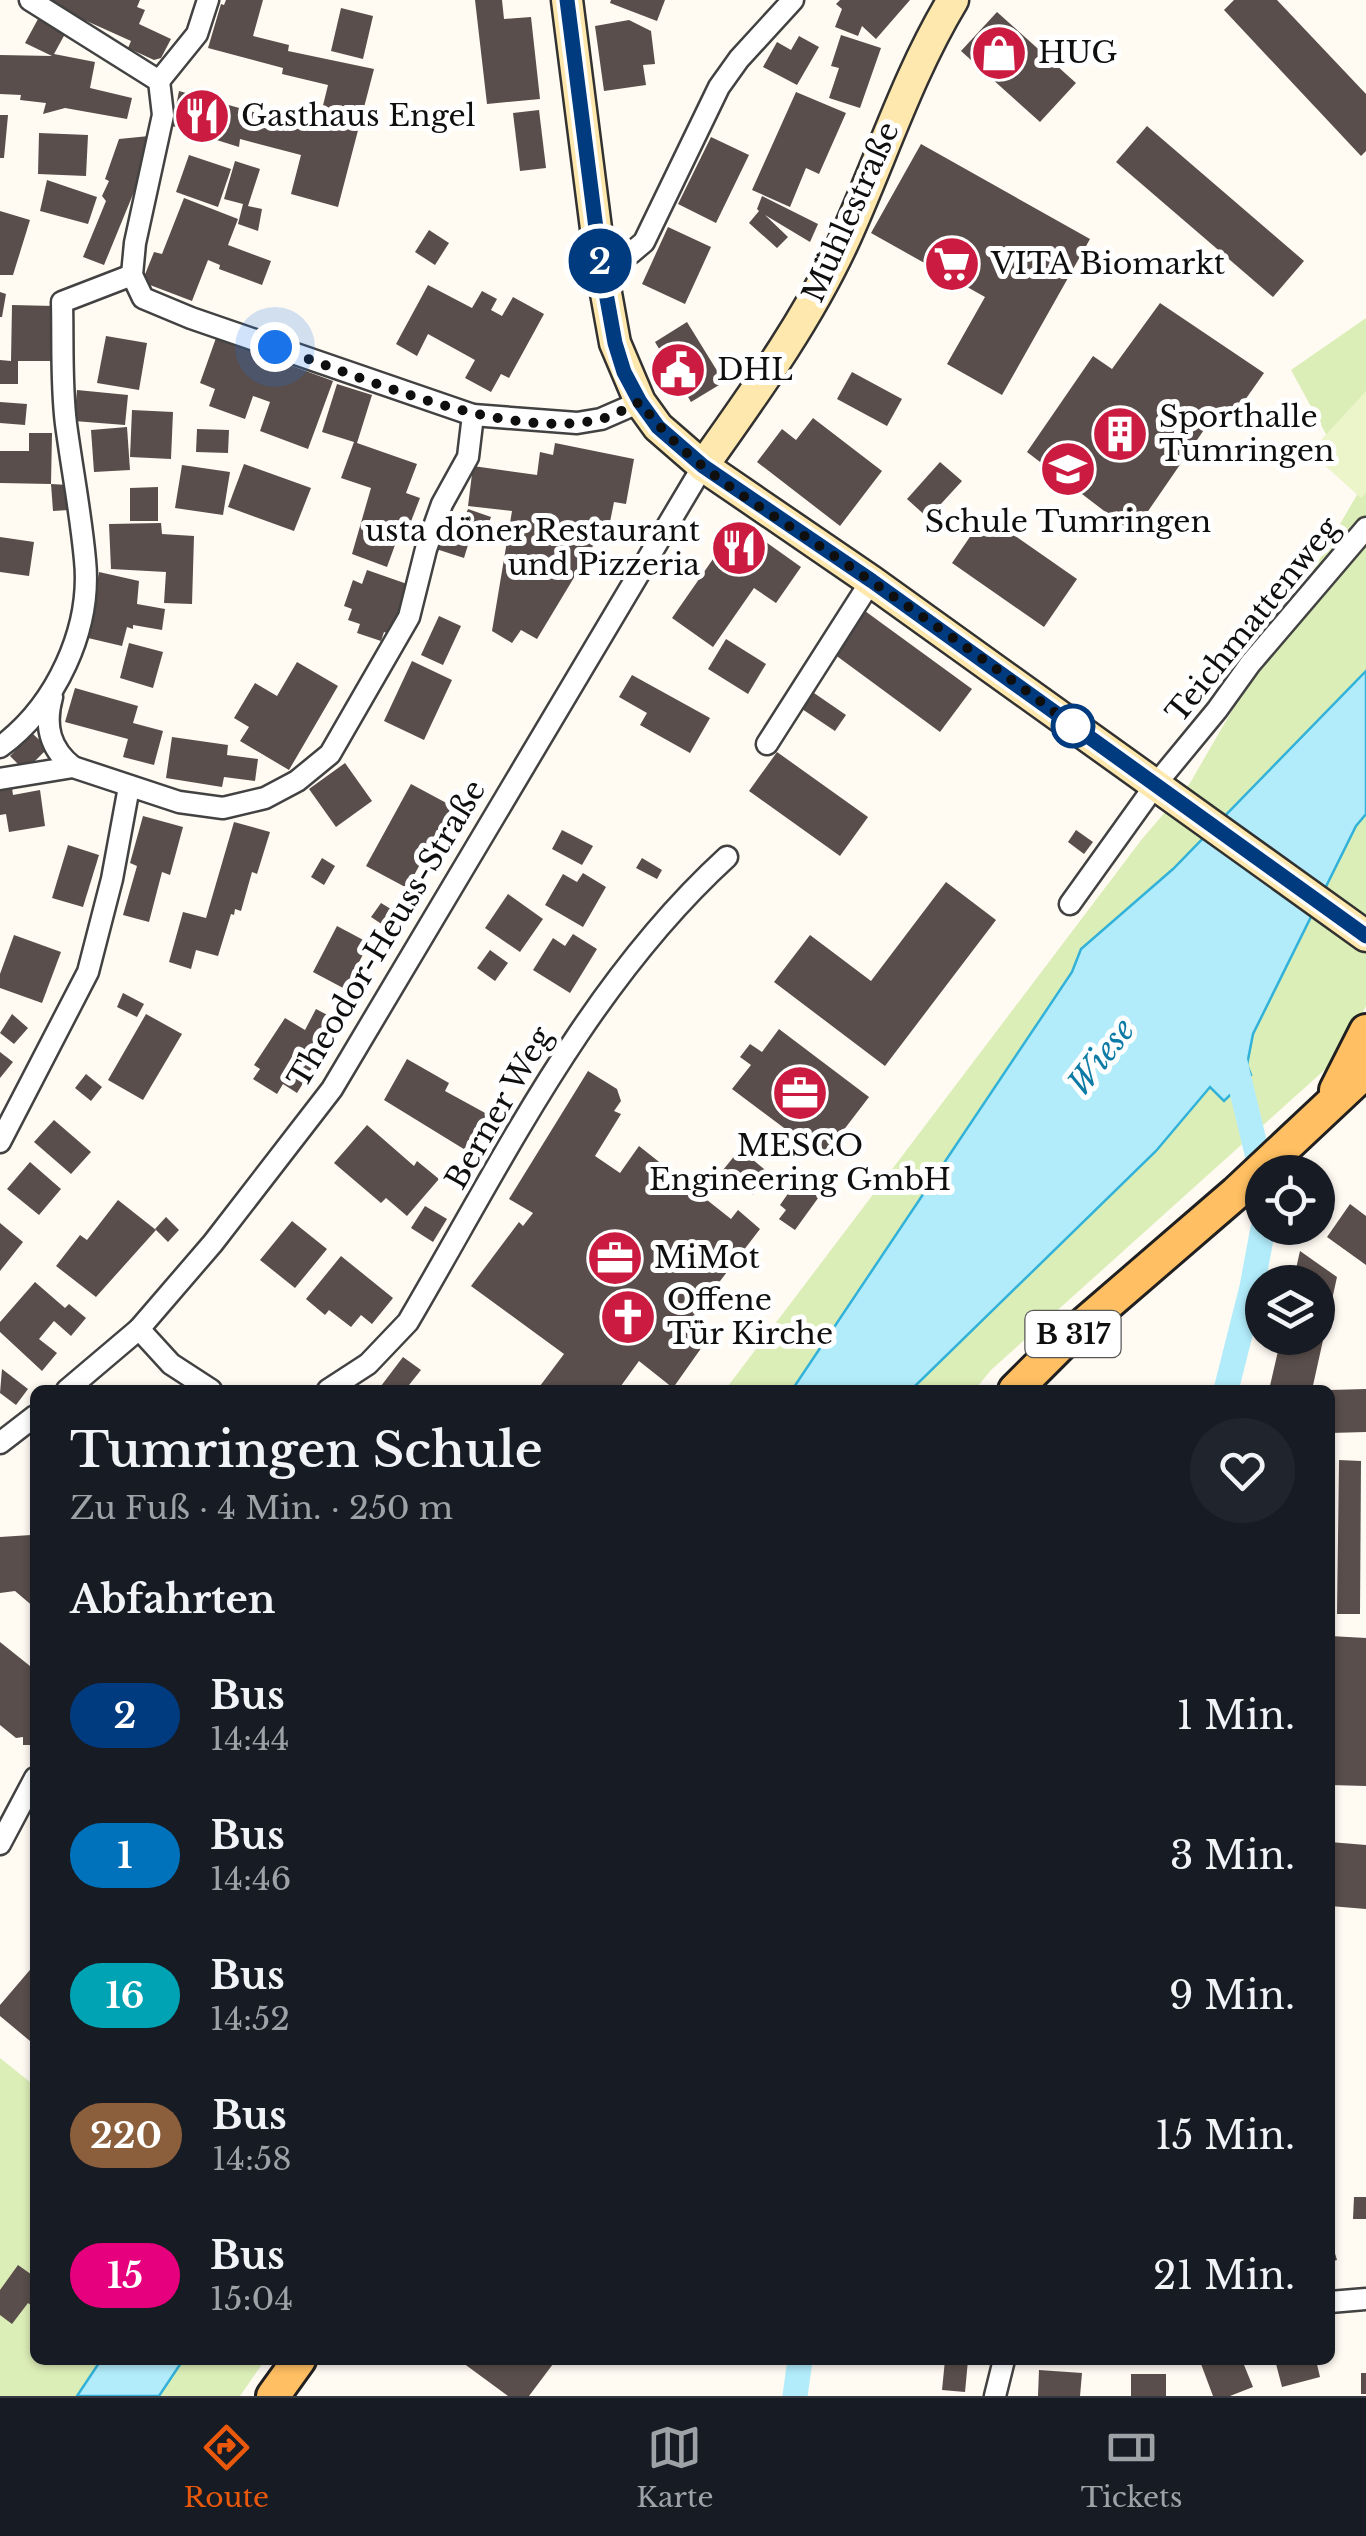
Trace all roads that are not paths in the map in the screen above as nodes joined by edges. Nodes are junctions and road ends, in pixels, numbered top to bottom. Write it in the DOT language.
graph roads {
  1 [pos="30,0"];
  2 [pos="208,0"];
  3 [pos="567,0"];
  4 [pos="793,0"];
  5 [pos="953,0"];
  6 [pos="159,81"];
  7 [pos="613,257"];
  8 [pos="132,275"];
  9 [pos="640,402"];
  10 [pos="472,415"];
  11 [pos="703,466"];
  12 [pos="1366,528"];
  13 [pos="872,581"];
  14 [pos="55,685"];
  15 [pos="767,744"];
  16 [pos="0,746"];
  17 [pos="73,767"];
  18 [pos="0,779"];
  19 [pos="130,788"];
  20 [pos="1163,789"];
  21 [pos="727,857"];
  22 [pos="1070,904"];
  23 [pos="1366,936"];
  24 [pos="1366,1031"];
  25 [pos="1352,1088"];
  26 [pos="0,1142"];
  27 [pos="139,1329"];
  28 [pos="74,1385"];
  29 [pos="203,1385"];
  30 [pos="336,1385"];
  31 [pos="1020,1385"];
  32 [pos="30,1420"];
  33 [pos="0,1442"];
  34 [pos="30,1787"];
  35 [pos="0,1844"];
  36 [pos="1366,2299"];
  37 [pos="1335,2302"];
  38 [pos="295,2365"];
  39 [pos="1003,2365"];
  40 [pos="273,2396"];
  41 [pos="995,2396"];
  1 -- 6 [label="street"];
  2 -- 6 [label="street"];
  3 -- 7 [label="street"];
  4 -- 7 [label="street"];
  5 -- 11 [label="street, Mühlestraße"];
  6 -- 8 [label="street"];
  7 -- 9 [label="street"];
  8 -- 10 [label="street"];
  8 -- 14 [label="street"];
  9 -- 10 [label="street"];
  9 -- 11 [label="street"];
  10 -- 19 [label="street"];
  11 -- 13 [label="street"];
  11 -- 27 [label="street, Theodor-Heuss-Straße"];
  12 -- 20 [label="street, Teichmattenweg"];
  13 -- 15 [label="street"];
  13 -- 20 [label="street"];
  14 -- 16 [label="street"];
  14 -- 17 [label="street"];
  17 -- 18 [label="street"];
  17 -- 19 [label="street"];
  19 -- 26 [label="street"];
  20 -- 22 [label="street, Teichmattenweg"];
  20 -- 23 [label="street"];
  21 -- 30 [label="street, Berner Weg"];
  24 -- 25 [label="main road, B 317"];
  25 -- 31 [label="main road, B 317"];
  27 -- 28 [label="street, Theodor-Heuss-Straße"];
  27 -- 29 [label="street"];
  32 -- 33 [label="street"];
  34 -- 35 [label="street"];
  36 -- 37 [label="street"];
  38 -- 40 [label="main road"];
  39 -- 41 [label="street"];
}
